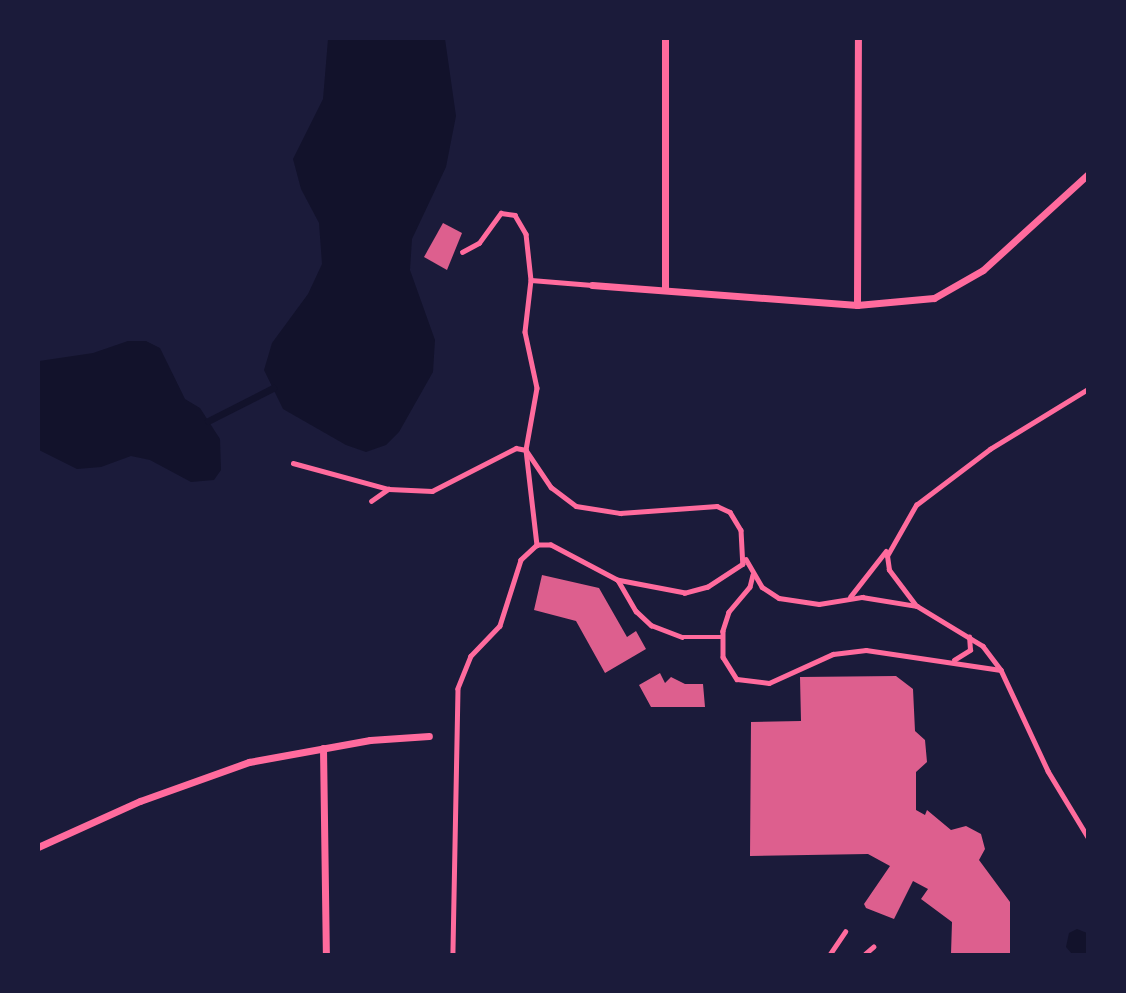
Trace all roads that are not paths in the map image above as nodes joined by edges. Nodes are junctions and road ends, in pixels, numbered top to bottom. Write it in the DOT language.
graph roads {
  1 [pos="665,38"];
  2 [pos="858,38"];
  3 [pos="1087,174"];
  4 [pos="462,252"];
  5 [pos="531,280"];
  6 [pos="592,285"];
  7 [pos="665,290"];
  8 [pos="857,305"];
  9 [pos="1087,389"];
  10 [pos="526,450"];
  11 [pos="293,463"];
  12 [pos="389,489"];
  13 [pos="371,501"];
  14 [pos="537,545"];
  15 [pos="890,545"];
  16 [pos="745,557"];
  17 [pos="754,574"];
  18 [pos="617,580"];
  19 [pos="848,598"];
  20 [pos="917,606"];
  21 [pos="969,636"];
  22 [pos="722,637"];
  23 [pos="944,661"];
  24 [pos="1001,670"];
  25 [pos="429,736"];
  26 [pos="323,748"];
  27 [pos="1087,837"];
  28 [pos="38,847"];
  29 [pos="845,932"];
  30 [pos="873,947"];
  31 [pos="326,954"];
  32 [pos="453,954"];
  33 [pos="830,954"];
  34 [pos="865,954"];
  1 -- 7 [label="street"];
  2 -- 8 [label="street"];
  3 -- 8 [label="street"];
  4 -- 5 [label="lane"];
  5 -- 6 [label="lane"];
  5 -- 10 [label="lane"];
  6 -- 7 [label="street"];
  7 -- 8 [label="street"];
  9 -- 15 [label="lane"];
  10 -- 12 [label="lane"];
  10 -- 14 [label="lane"];
  10 -- 16 [label="lane"];
  11 -- 12 [label="lane"];
  12 -- 13 [label="lane"];
  14 -- 18 [label="lane"];
  14 -- 32 [label="lane"];
  15 -- 19 [label="lane"];
  15 -- 20 [label="lane"];
  16 -- 17 [label="lane"];
  16 -- 18 [label="lane"];
  17 -- 19 [label="lane"];
  17 -- 22 [label="lane"];
  18 -- 22 [label="lane"];
  19 -- 20 [label="lane"];
  20 -- 21 [label="lane"];
  21 -- 23 [label="lane"];
  21 -- 24 [label="lane"];
  22 -- 23 [label="lane"];
  23 -- 24 [label="lane"];
  24 -- 27 [label="lane"];
  25 -- 26 [label="street"];
  26 -- 28 [label="street"];
  26 -- 31 [label="street"];
  29 -- 33 [label="lane"];
  30 -- 34 [label="lane"];
}
